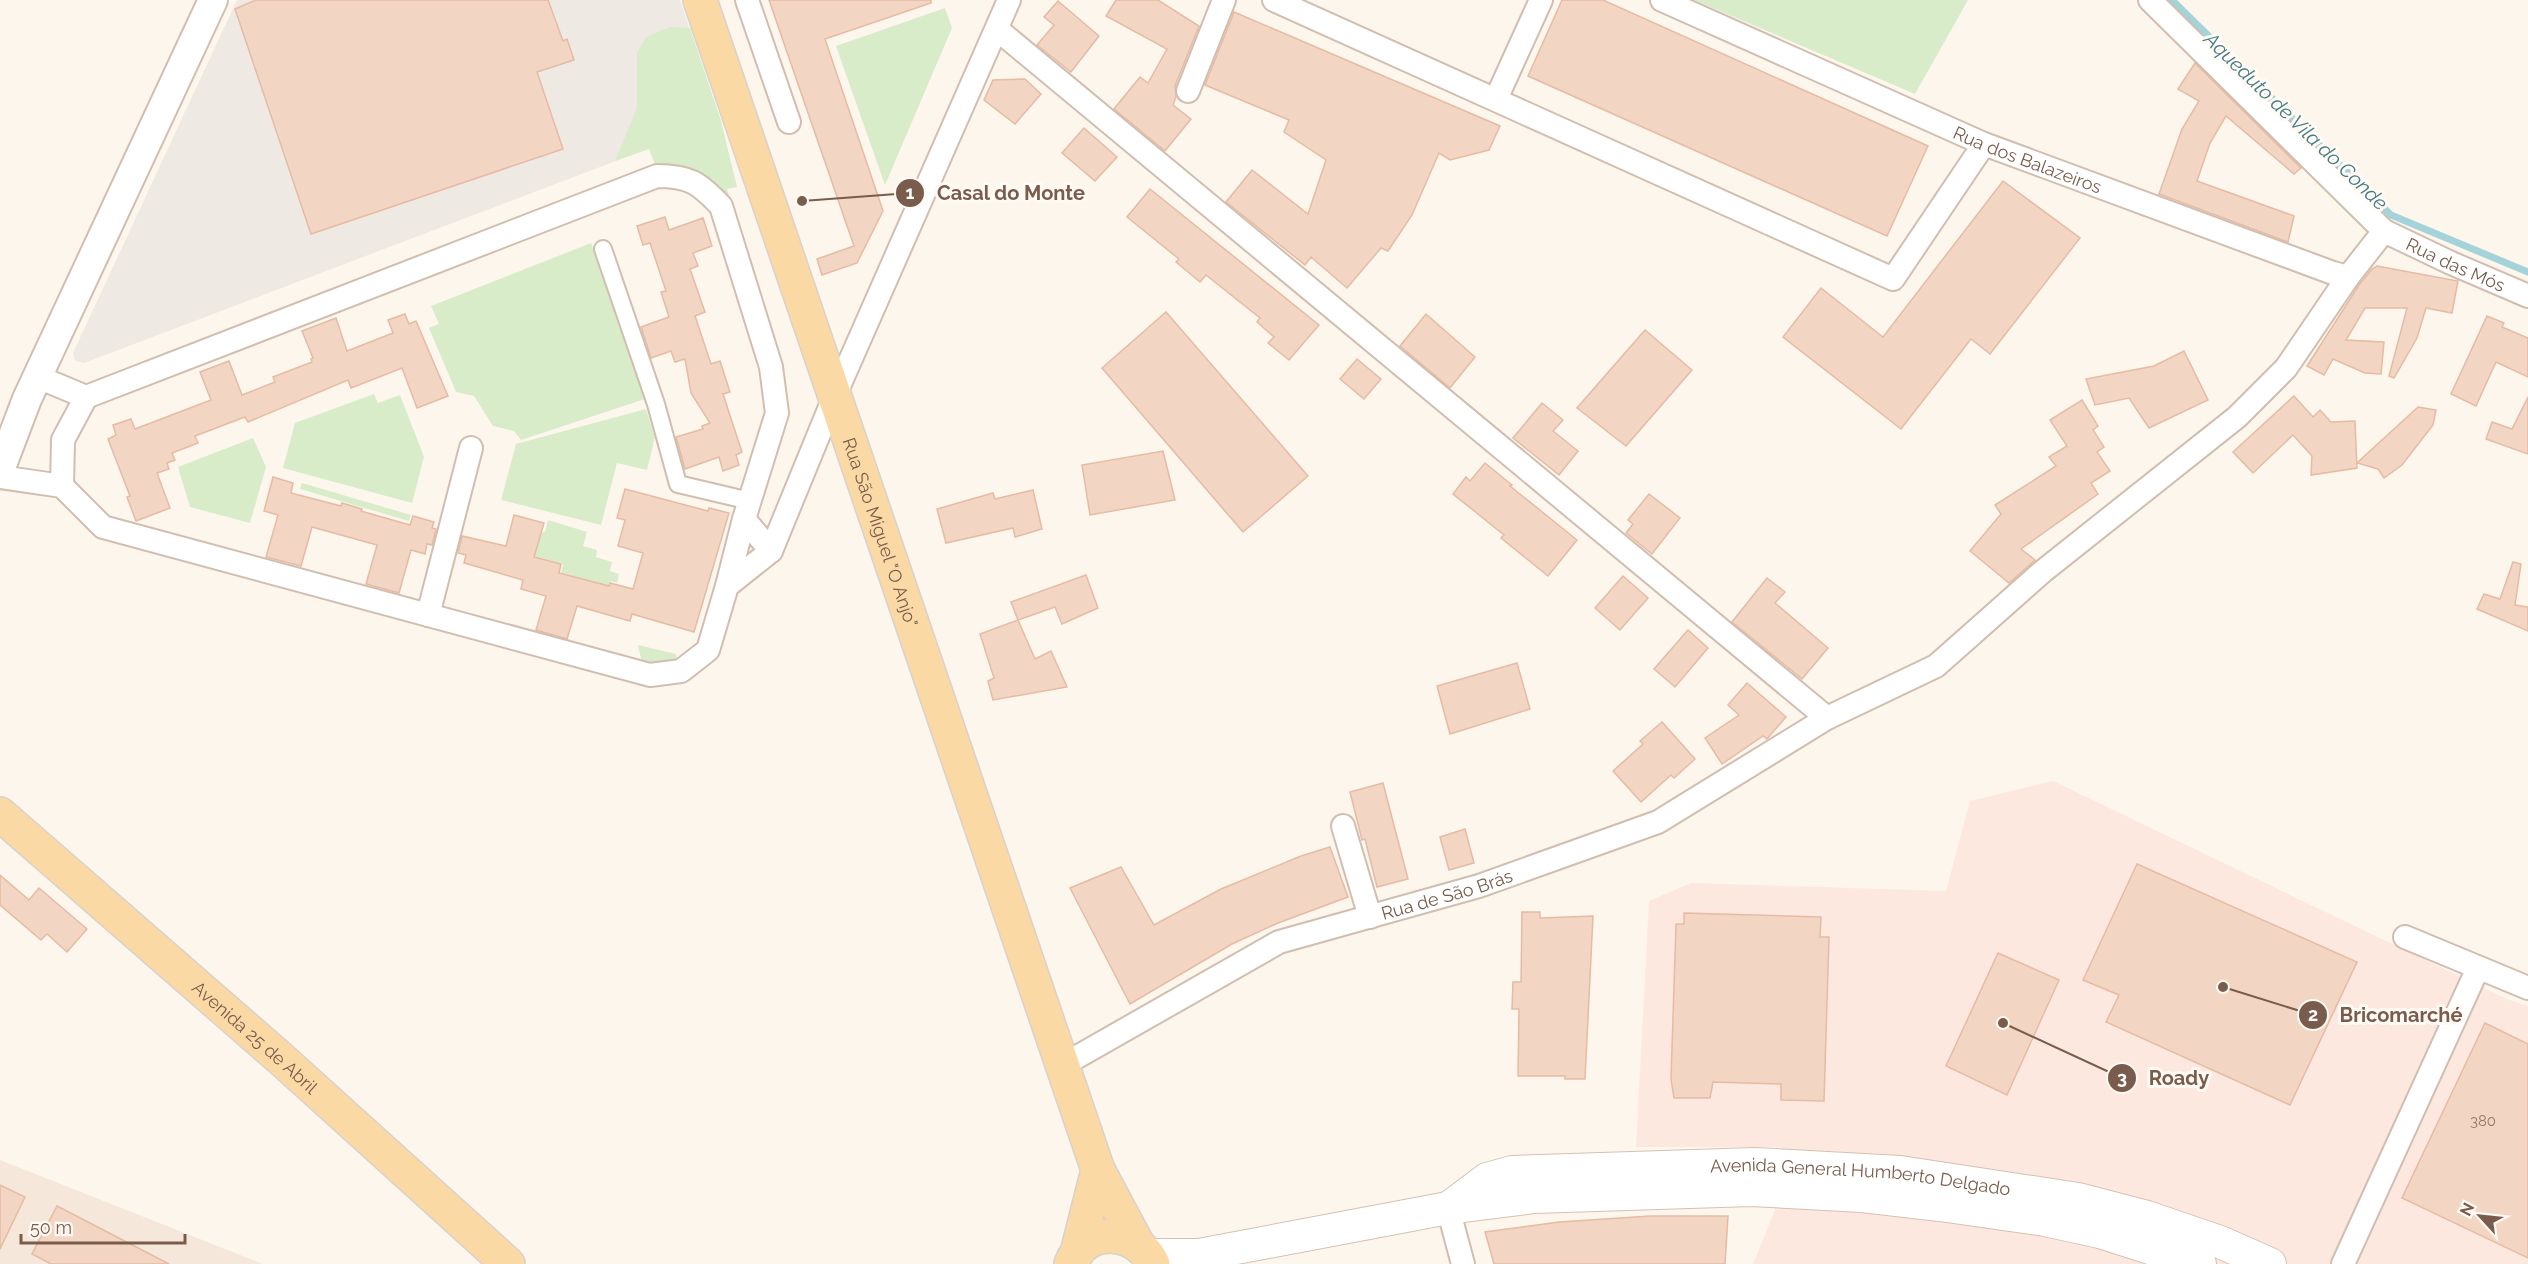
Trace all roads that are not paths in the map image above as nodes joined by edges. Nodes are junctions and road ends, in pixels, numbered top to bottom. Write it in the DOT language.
graph roads {
  1 [pos="213,0"];
  2 [pos="700,0"];
  3 [pos="747,0"];
  4 [pos="1009,0"];
  5 [pos="1224,0"];
  6 [pos="1274,0"];
  7 [pos="1541,0"];
  8 [pos="1662,0"];
  9 [pos="2150,0"];
  10 [pos="998,30"];
  11 [pos="1188,91"];
  12 [pos="1496,99"];
  13 [pos="789,122"];
  14 [pos="1984,144"];
  15 [pos="2384,231"];
  16 [pos="603,249"];
  17 [pos="2348,277"];
  18 [pos="2528,296"];
  19 [pos="38,377"];
  20 [pos="835,395"];
  21 [pos="86,397"];
  22 [pos="471,448"];
  23 [pos="0,470"];
  24 [pos="0,477"];
  25 [pos="62,486"];
  26 [pos="747,510"];
  27 [pos="771,551"];
  28 [pos="727,586"];
  29 [pos="428,615"];
  30 [pos="1827,718"];
  31 [pos="0,814"];
  32 [pos="1342,826"];
  33 [pos="1370,917"];
  34 [pos="2405,937"];
  35 [pos="2478,968"];
  36 [pos="2528,988"];
  37 [pos="1064,1065"];
  38 [pos="1098,1170"];
  39 [pos="1448,1209"];
  40 [pos="472,1232"];
  41 [pos="1146,1254"];
  42 [pos="1074,1259"];
  43 [pos="1192,1260"];
  44 [pos="486,1264"];
  45 [pos="508,1264"];
  46 [pos="1463,1264"];
  47 [pos="2200,1264"];
  48 [pos="2270,1264"];
  49 [pos="2343,1264"];
  1 -- 19 [label="street"];
  2 -- 20 [label="main road, Rua São Miguel \"O Anjo\""];
  3 -- 13 [label="street"];
  4 -- 10 [label="street"];
  5 -- 11 [label="street"];
  6 -- 12 [label="street"];
  7 -- 12 [label="street"];
  8 -- 14 [label="street, Rua dos Balazeiros"];
  9 -- 15 [label="street, Rua das Mós"];
  10 -- 20 [label="street"];
  10 -- 30 [label="street"];
  12 -- 14 [label="street"];
  14 -- 17 [label="street, Rua dos Balazeiros"];
  15 -- 17 [label="street"];
  15 -- 18 [label="street, Rua das Mós"];
  16 -- 26 [label="street"];
  17 -- 30 [label="street, Rua de São Brás"];
  19 -- 21 [label="street"];
  19 -- 23 [label="street"];
  20 -- 27 [label="street"];
  20 -- 37 [label="main road, Rua São Miguel \"O Anjo\""];
  21 -- 25 [label="street"];
  21 -- 26 [label="street"];
  22 -- 29 [label="street"];
  24 -- 25 [label="street"];
  25 -- 29 [label="street"];
  26 -- 27 [label="street"];
  26 -- 28 [label="street"];
  27 -- 28 [label="street"];
  28 -- 29 [label="street"];
  30 -- 33 [label="street, Rua de São Brás"];
  31 -- 40 [label="main road, Avenida 25 de Abril"];
  32 -- 33 [label="street"];
  33 -- 37 [label="street, Rua de São Brás"];
  34 -- 35 [label="street"];
  35 -- 36 [label="street"];
  35 -- 49 [label="street"];
  37 -- 38 [label="main road, Rua São Miguel \"O Anjo\""];
  38 -- 41 [label="main road, Rua São Miguel \"O Anjo\""];
  38 -- 42 [label="main road"];
  39 -- 43 [label="main road, Avenida General Humberto Delgado"];
  39 -- 46 [label="street"];
  39 -- 47 [label="main road, Avenida General Humberto Delgado"];
  39 -- 48 [label="main road, Avenida General Humberto Delgado"];
  40 -- 44 [label="street"];
  40 -- 45 [label="main road, Avenida 25 de Abril"];
  41 -- 42 [label="main road"];
  41 -- 43 [label="main road, Avenida General Humberto Delgado"];
}
